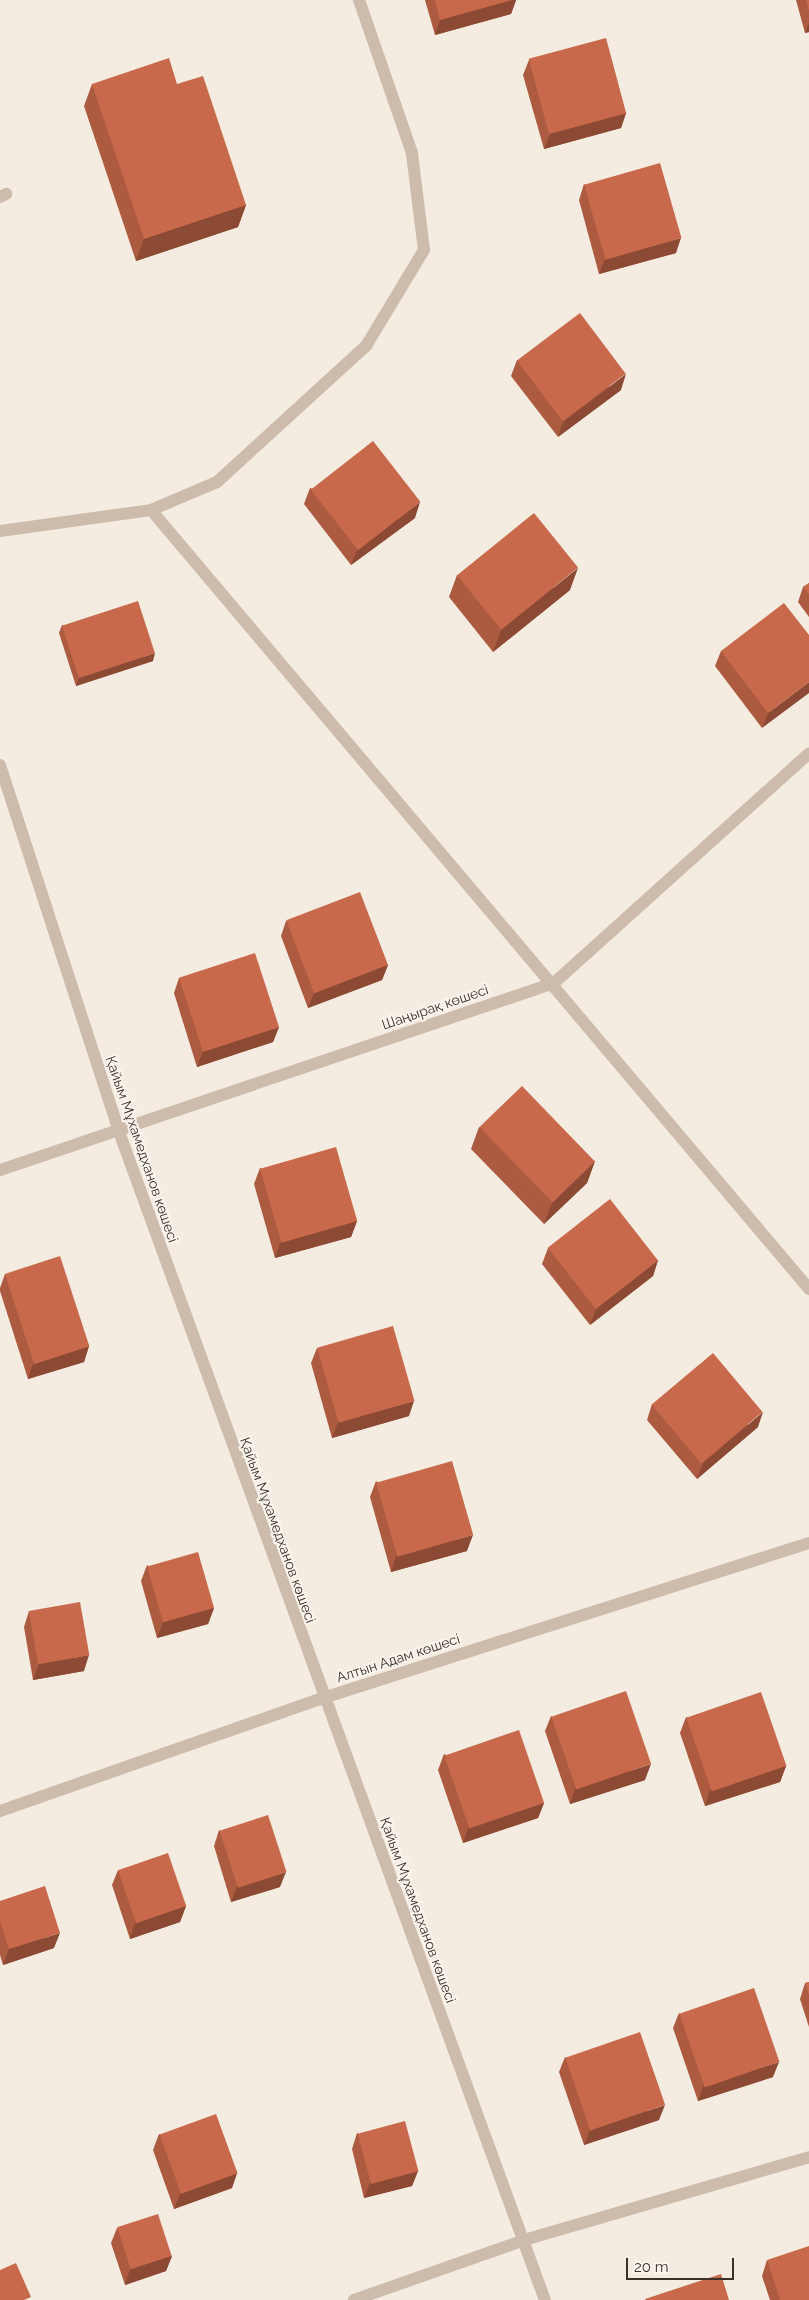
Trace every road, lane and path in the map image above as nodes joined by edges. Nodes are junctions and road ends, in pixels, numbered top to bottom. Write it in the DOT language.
graph roads {
  1 [pos="358,0"];
  2 [pos="151,510"];
  3 [pos="0,532"];
  4 [pos="809,753"];
  5 [pos="0,765"];
  6 [pos="554,983"];
  7 [pos="118,1129"];
  8 [pos="0,1170"];
  9 [pos="809,1289"];
  10 [pos="809,1543"];
  11 [pos="323,1698"];
  12 [pos="0,1811"];
  13 [pos="809,2157"];
  14 [pos="524,2240"];
  15 [pos="354,2300"];
  16 [pos="545,2300"];
  1 -- 2 [label="street"];
  2 -- 3 [label="street"];
  2 -- 6 [label="street"];
  4 -- 6 [label="street, Шаңырақ көшесі"];
  5 -- 7 [label="street, Қайым Мұхамедханов көшесі"];
  6 -- 7 [label="street, Шаңырақ көшесі"];
  6 -- 9 [label="street"];
  7 -- 8 [label="street, Шаңырақ көшесі"];
  7 -- 11 [label="street, Қайым Мұхамедханов көшесі"];
  10 -- 11 [label="street, Алтын Адам көшесі"];
  11 -- 12 [label="street, Алтын Адам көшесі"];
  11 -- 14 [label="street, Қайым Мұхамедханов көшесі"];
  13 -- 14 [label="street"];
  14 -- 15 [label="street"];
  14 -- 16 [label="street, Қайым Мұхамедханов көшесі"];
}
